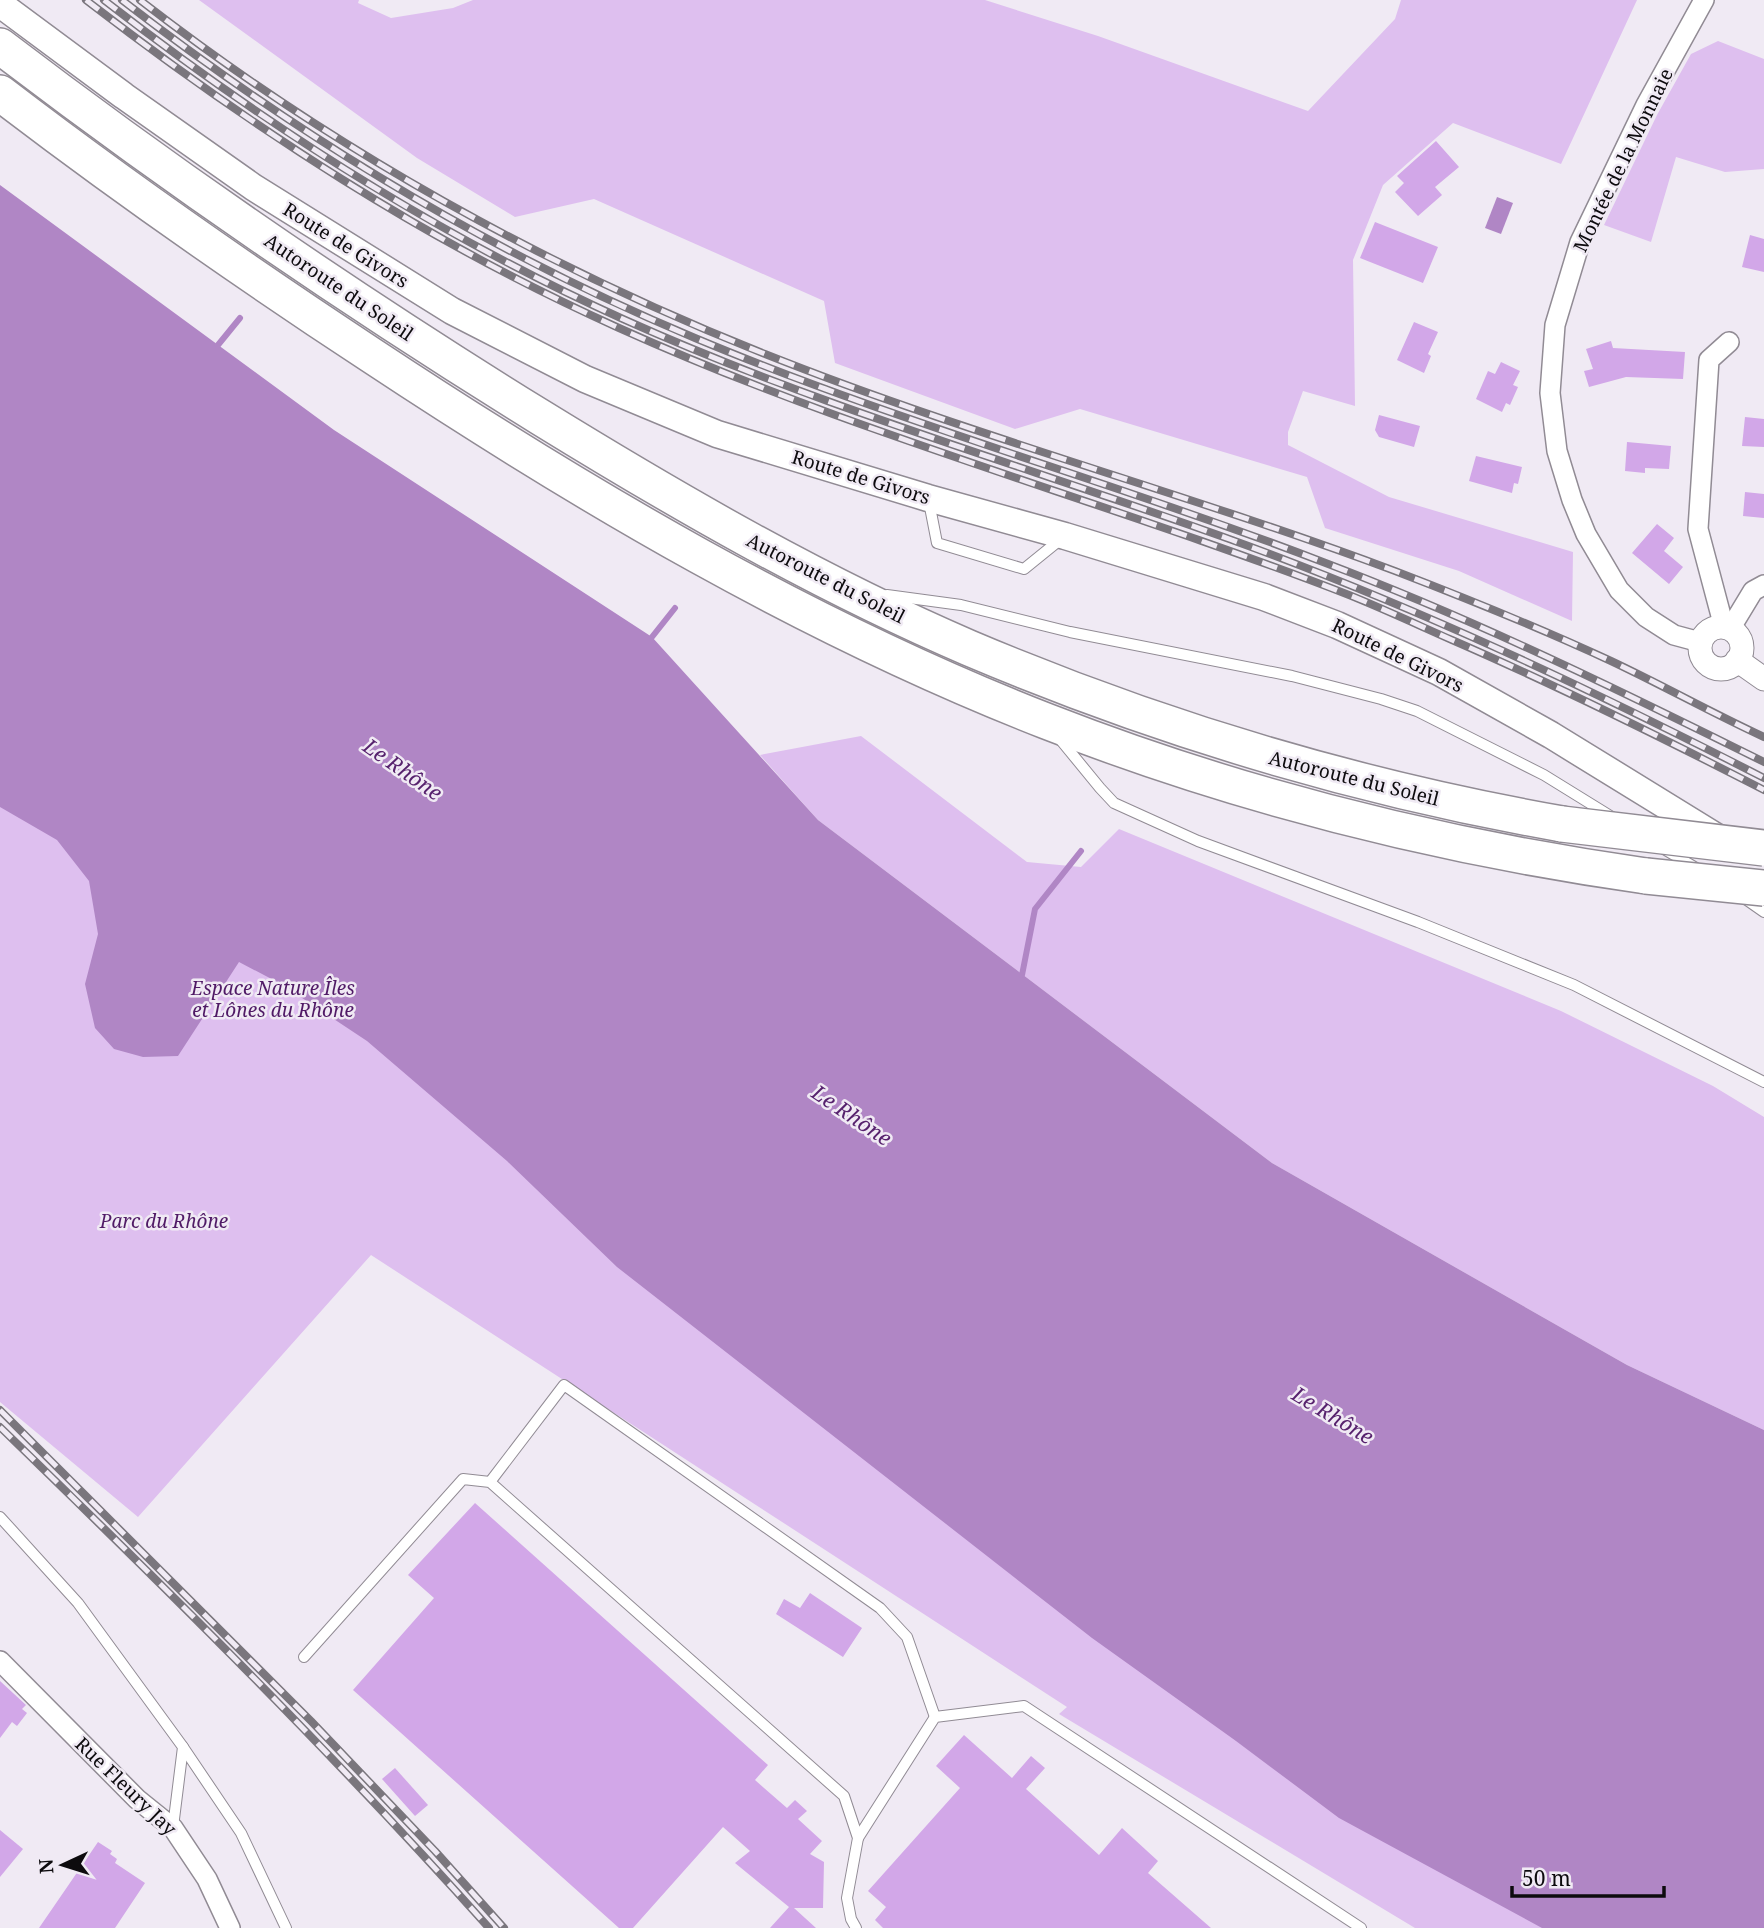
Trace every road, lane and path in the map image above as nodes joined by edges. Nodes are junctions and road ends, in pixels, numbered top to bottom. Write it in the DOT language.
graph roads {
  1 [pos="1704,0"];
  2 [pos="0,4"];
  3 [pos="0,46"];
  4 [pos="0,93"];
  5 [pos="1730,342"];
  6 [pos="928,498"];
  7 [pos="1065,536"];
  8 [pos="1764,585"];
  9 [pos="844,589"];
  10 [pos="1727,628"];
  11 [pos="1700,642"];
  12 [pos="1737,660"];
  13 [pos="1764,679"];
  14 [pos="1045,721"];
  15 [pos="1764,848"];
  16 [pos="1764,864"];
  17 [pos="1764,888"];
  18 [pos="1764,912"];
  19 [pos="1764,1082"];
  20 [pos="490,1482"];
  21 [pos="0,1517"];
  22 [pos="304,1657"];
  23 [pos="0,1661"];
  24 [pos="936,1717"];
  25 [pos="183,1747"];
  26 [pos="173,1828"];
  27 [pos="858,1838"];
  28 [pos="230,1928"];
  29 [pos="286,1928"];
  30 [pos="856,1928"];
  31 [pos="1361,1928"];
  1 -- 11 [label="street, Montée de la Monnaie"];
  2 -- 6 [label="main road, Route de Givors"];
  3 -- 9 [label="highway, Autoroute du Soleil"];
  4 -- 14 [label="highway, Autoroute du Soleil"];
  5 -- 10 [label="street"];
  6 -- 7 [label="main road, Route de Givors"];
  6 -- 7 [label="lane"];
  7 -- 16 [label="main road, Route de Givors"];
  8 -- 10 [label="street"];
  9 -- 15 [label="highway, Autoroute du Soleil, bridge"];
  9 -- 18 [label="lane"];
  10 -- 11 [label="street"];
  10 -- 12 [label="street"];
  11 -- 12 [label="street"];
  12 -- 13 [label="street"];
  14 -- 17 [label="highway, Autoroute du Soleil, bridge"];
  14 -- 19 [label="lane"];
  20 -- 22 [label="lane"];
  20 -- 24 [label="lane"];
  20 -- 27 [label="lane"];
  21 -- 25 [label="lane"];
  23 -- 26 [label="street, Rue Fleury Jay"];
  24 -- 27 [label="lane"];
  24 -- 31 [label="lane"];
  25 -- 26 [label="lane"];
  25 -- 29 [label="lane"];
  26 -- 28 [label="street, Rue Fleury Jay"];
  27 -- 30 [label="lane"];
}
